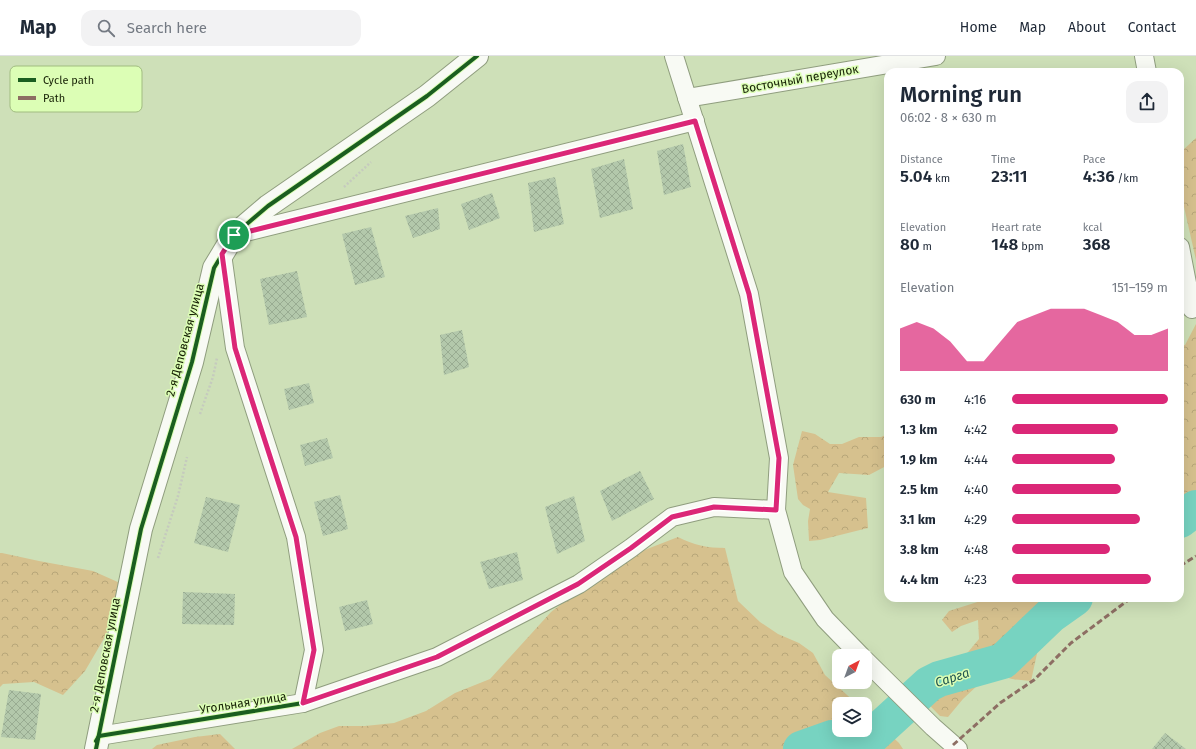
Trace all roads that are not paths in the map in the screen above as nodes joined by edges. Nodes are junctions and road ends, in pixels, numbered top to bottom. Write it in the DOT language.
graph roads {
  1 [pos="477,56"];
  2 [pos="674,56"];
  3 [pos="936,56"];
  4 [pos="1144,56"];
  5 [pos="1146,68"];
  6 [pos="687,98"];
  7 [pos="695,121"];
  8 [pos="234,235"];
  9 [pos="222,254"];
  10 [pos="1184,268"];
  11 [pos="1192,309"];
  12 [pos="776,510"];
  13 [pos="854,649"];
  14 [pos="872,667"];
  15 [pos="303,703"];
  16 [pos="95,745"];
  17 [pos="958,749"];
  1 -- 8 [label="street, 2-я Деповская улица"];
  2 -- 6 [label="street"];
  3 -- 6 [label="street, Восточный переулок"];
  4 -- 5 [label="street"];
  6 -- 7 [label="street"];
  7 -- 8 [label="street"];
  7 -- 12 [label="street"];
  8 -- 9 [label="street, 2-я Деповская улица"];
  9 -- 15 [label="street"];
  9 -- 16 [label="street, 2-я Деповская улица"];
  10 -- 11 [label="street"];
  12 -- 13 [label="street"];
  12 -- 15 [label="street, Угольная улица"];
  14 -- 17 [label="street"];
  15 -- 16 [label="street, Угольная улица"];
}
